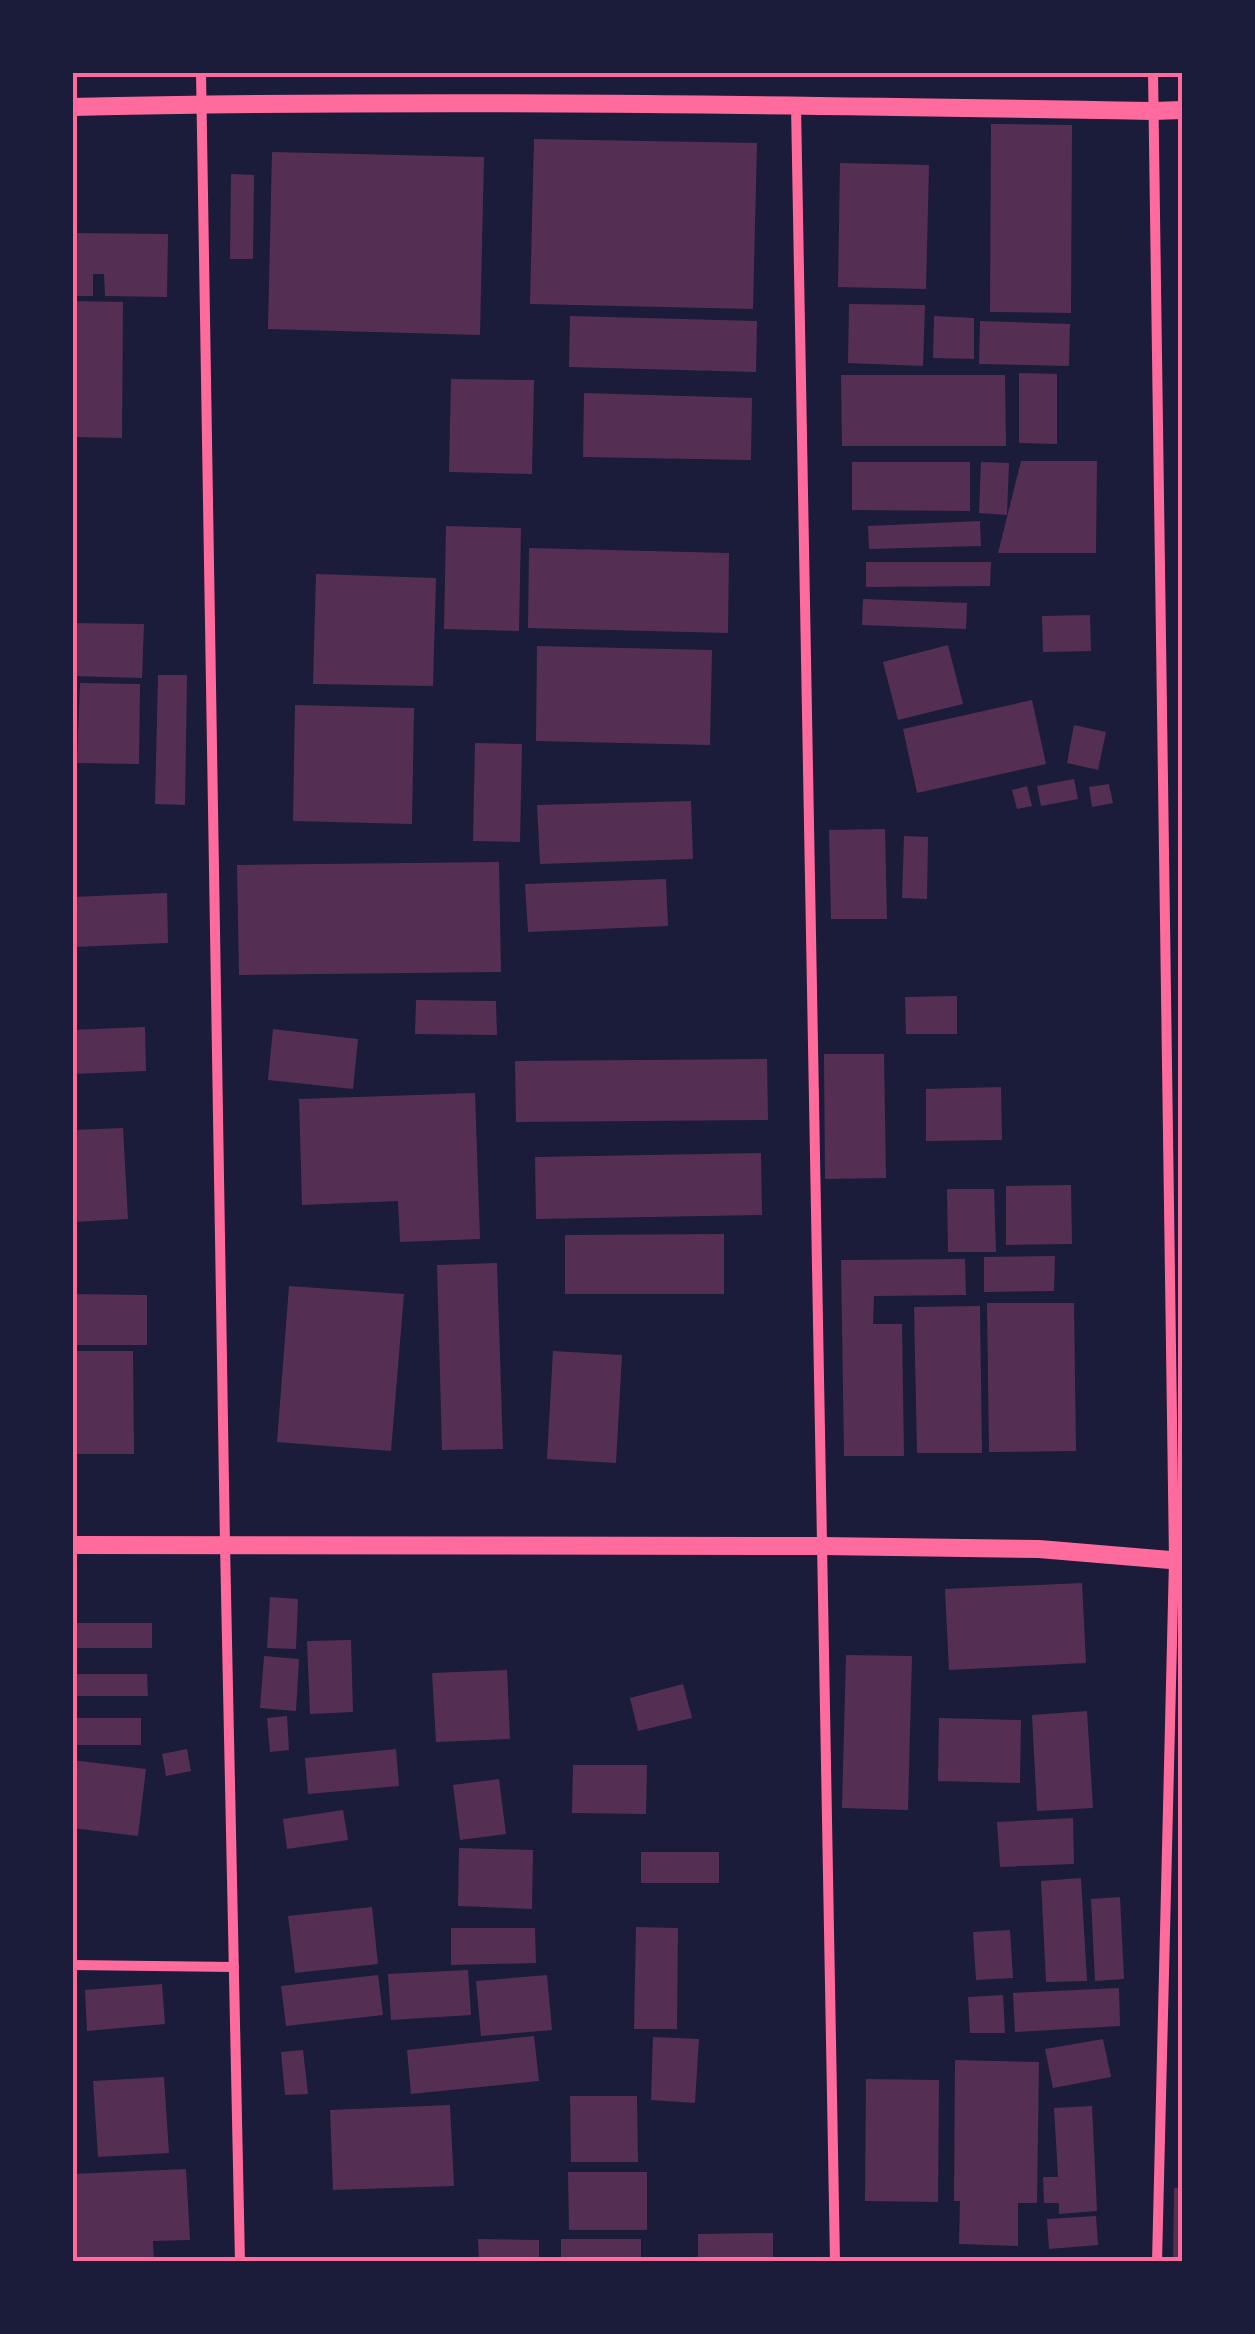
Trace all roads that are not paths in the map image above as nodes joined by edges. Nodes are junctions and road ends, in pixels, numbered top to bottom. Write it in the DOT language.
graph roads {
  1 [pos="202,72"];
  2 [pos="1154,72"];
  3 [pos="202,104"];
  4 [pos="796,105"];
  5 [pos="72,106"];
  6 [pos="1182,110"];
  7 [pos="1154,111"];
  8 [pos="72,1545"];
  9 [pos="225,1545"];
  10 [pos="822,1546"];
  11 [pos="1178,1561"];
  12 [pos="72,1965"];
  13 [pos="234,1967"];
  14 [pos="240,2262"];
  15 [pos="835,2262"];
  16 [pos="1156,2262"];
  1 -- 3 [label="street"];
  2 -- 7 [label="street"];
  3 -- 4 [label="street"];
  3 -- 5 [label="street"];
  3 -- 9 [label="street"];
  4 -- 7 [label="street"];
  4 -- 10 [label="street"];
  6 -- 7 [label="street"];
  7 -- 11 [label="street"];
  8 -- 9 [label="street"];
  9 -- 10 [label="street"];
  9 -- 13 [label="street"];
  10 -- 11 [label="street"];
  10 -- 15 [label="street"];
  11 -- 16 [label="street"];
  12 -- 13 [label="street"];
  13 -- 14 [label="street"];
}
